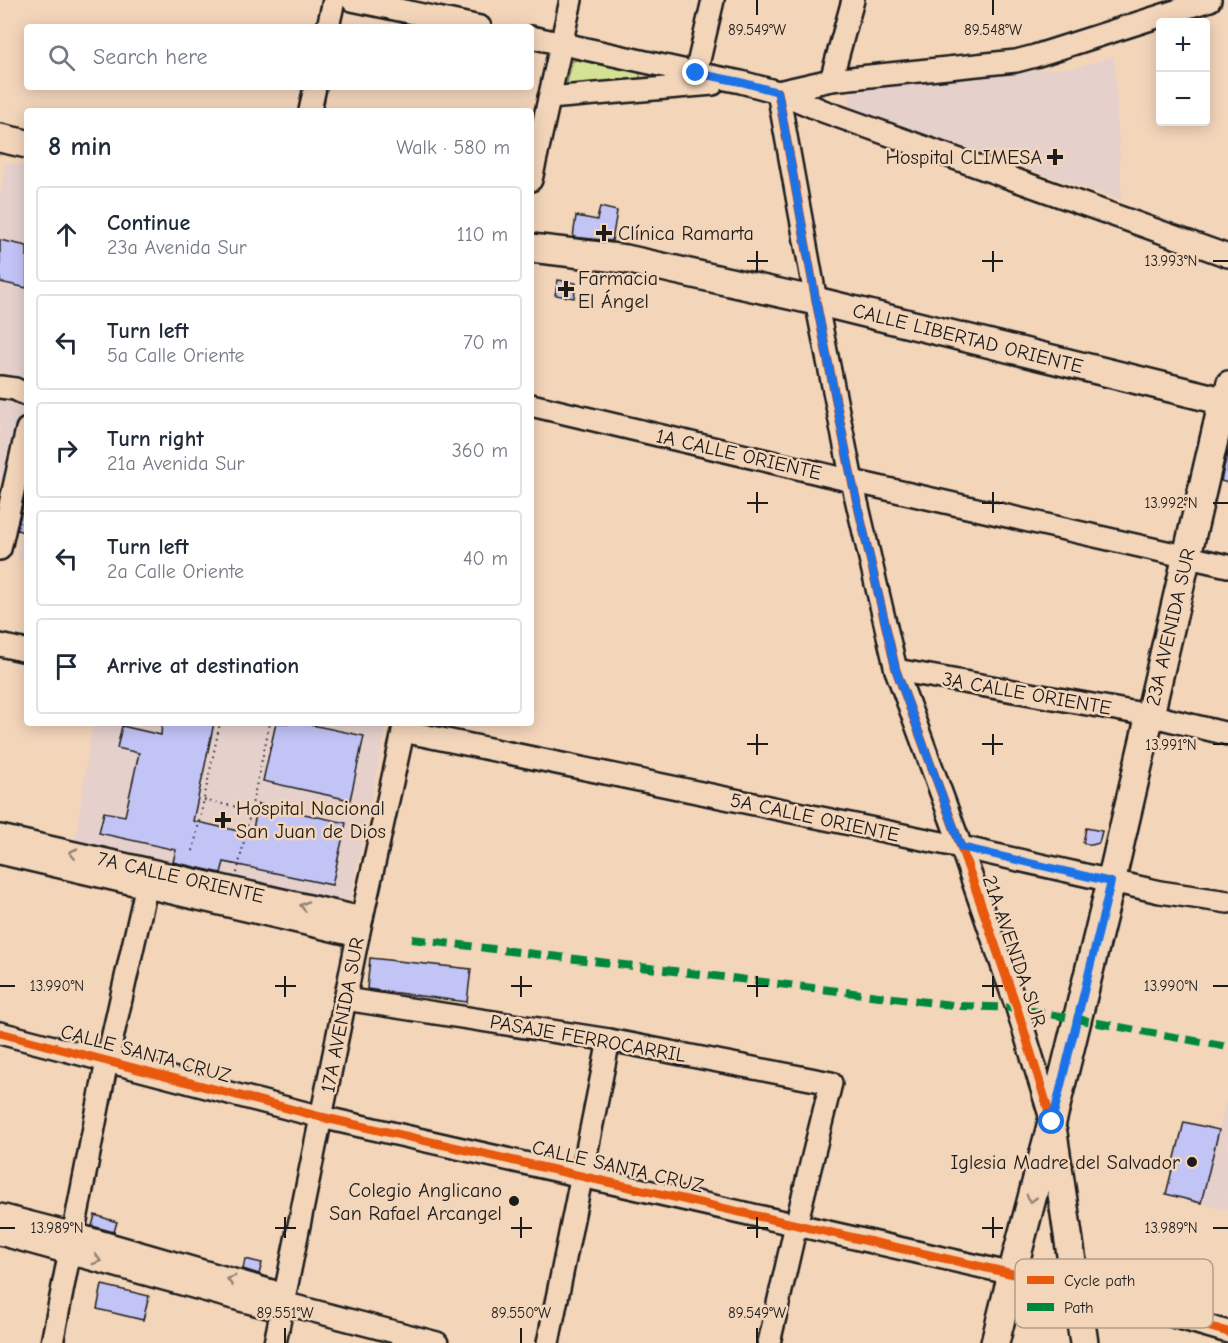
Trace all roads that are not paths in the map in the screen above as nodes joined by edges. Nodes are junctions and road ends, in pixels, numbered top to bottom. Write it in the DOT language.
graph roads {
  1 [pos="334,0"];
  2 [pos="352,0"];
  3 [pos="571,0"];
  4 [pos="713,0"];
  5 [pos="854,0"];
  6 [pos="1210,0"];
  7 [pos="329,24"];
  8 [pos="466,24"];
  9 [pos="534,38"];
  10 [pos="562,44"];
  11 [pos="696,73"];
  12 [pos="831,80"];
  13 [pos="741,82"];
  14 [pos="314,90"];
  15 [pos="778,92"];
  16 [pos="311,108"];
  17 [pos="542,111"];
  18 [pos="0,138"];
  19 [pos="24,143"];
  20 [pos="534,161"];
  21 [pos="534,248"];
  22 [pos="1228,256"];
  23 [pos="816,301"];
  24 [pos="0,387"];
  25 [pos="24,394"];
  26 [pos="1226,395"];
  27 [pos="534,406"];
  28 [pos="24,438"];
  29 [pos="852,481"];
  30 [pos="6,494"];
  31 [pos="0,549"];
  32 [pos="1186,556"];
  33 [pos="1228,566"];
  34 [pos="0,645"];
  35 [pos="24,650"];
  36 [pos="896,670"];
  37 [pos="1149,715"];
  38 [pos="404,727"];
  39 [pos="1228,734"];
  40 [pos="0,836"];
  41 [pos="961,847"];
  42 [pos="0,853"];
  43 [pos="148,879"];
  44 [pos="1111,882"];
  45 [pos="1228,902"];
  46 [pos="360,927"];
  47 [pos="345,999"];
  48 [pos="0,1033"];
  49 [pos="609,1040"];
  50 [pos="107,1061"];
  51 [pos="321,1117"];
  52 [pos="1052,1122"];
  53 [pos="580,1177"];
  54 [pos="0,1215"];
  55 [pos="796,1225"];
  56 [pos="0,1234"];
  57 [pos="72,1243"];
  58 [pos="1016,1259"];
  59 [pos="1071,1259"];
  60 [pos="1015,1263"];
  61 [pos="1012,1274"];
  62 [pos="1015,1275"];
  63 [pos="283,1303"];
  64 [pos="1082,1328"];
  65 [pos="1213,1328"];
  66 [pos="1228,1332"];
  67 [pos="52,1343"];
  68 [pos="274,1343"];
  69 [pos="437,1343"];
  70 [pos="548,1343"];
  71 [pos="769,1343"];
  72 [pos="996,1343"];
  73 [pos="1084,1343"];
  1 -- 7 [label="street"];
  2 -- 8 [label="street"];
  3 -- 10 [label="street"];
  4 -- 11 [label="street"];
  5 -- 12 [label="street"];
  6 -- 12 [label="street"];
  9 -- 10 [label="street"];
  10 -- 11 [label="street"];
  10 -- 17 [label="street"];
  11 -- 13 [label="street"];
  12 -- 15 [label="street"];
  13 -- 15 [label="street"];
  13 -- 17 [label="street"];
  14 -- 16 [label="street"];
  15 -- 22 [label="street"];
  15 -- 23 [label="street, 21A AVENIDA SUR"];
  17 -- 20 [label="street"];
  18 -- 19 [label="main road"];
  21 -- 23 [label="main road, CALLE LIBERTAD ORIENTE"];
  23 -- 26 [label="main road, CALLE LIBERTAD ORIENTE"];
  23 -- 29 [label="street, 21A AVENIDA SUR"];
  24 -- 25 [label="street"];
  26 -- 32 [label="main road, 23A AVENIDA SUR"];
  27 -- 29 [label="street, 1A CALLE ORIENTE"];
  28 -- 30 [label="street"];
  29 -- 32 [label="street, 1A CALLE ORIENTE"];
  29 -- 36 [label="street, 21A AVENIDA SUR"];
  30 -- 31 [label="street"];
  32 -- 33 [label="street, 1A CALLE ORIENTE"];
  32 -- 37 [label="main road, 23A AVENIDA SUR"];
  34 -- 35 [label="street"];
  36 -- 37 [label="street, 3A CALLE ORIENTE"];
  36 -- 41 [label="street, 21A AVENIDA SUR"];
  37 -- 39 [label="street, 3A CALLE ORIENTE"];
  37 -- 44 [label="main road, 23A AVENIDA SUR"];
  38 -- 41 [label="street, 5A CALLE ORIENTE"];
  38 -- 46 [label="street, 17A AVENIDA SUR"];
  43 -- 40 [label="street, 7A CALLE ORIENTE, one-way"];
  41 -- 44 [label="street, 5A CALLE ORIENTE"];
  41 -- 52 [label="street, 21A AVENIDA SUR"];
  42 -- 43 [label="street, 7A CALLE ORIENTE"];
  43 -- 46 [label="street, 7A CALLE ORIENTE"];
  43 -- 50 [label="street"];
  44 -- 45 [label="street, 5A CALLE ORIENTE"];
  44 -- 52 [label="main road, 23A AVENIDA SUR"];
  46 -- 47 [label="street, 17A AVENIDA SUR"];
  47 -- 49 [label="street, PASAJE FERROCARRIL"];
  47 -- 51 [label="street, 17A AVENIDA SUR"];
  48 -- 50 [label="street, CALLE SANTA CRUZ"];
  49 -- 53 [label="street"];
  49 -- 55 [label="street, PASAJE FERROCARRIL"];
  50 -- 51 [label="street, CALLE SANTA CRUZ"];
  50 -- 57 [label="street"];
  51 -- 53 [label="street, CALLE SANTA CRUZ"];
  51 -- 63 [label="street, 17A AVENIDA SUR"];
  52 -- 58 [label="main road, 23A AVENIDA SUR, one-way"];
  52 -- 59 [label="main road"];
  53 -- 55 [label="street, CALLE SANTA CRUZ"];
  53 -- 70 [label="street"];
  54 -- 57 [label="street"];
  55 -- 61 [label="street, CALLE SANTA CRUZ"];
  55 -- 71 [label="street"];
  56 -- 57 [label="street"];
  57 -- 63 [label="street"];
  57 -- 67 [label="street"];
  60 -- 61 [label="main road, 23A AVENIDA SUR, one-way"];
  61 -- 62 [label="street, CALLE SANTA CRUZ"];
  61 -- 72 [label="main road, 23A AVENIDA SUR"];
  63 -- 68 [label="street, 17A AVENIDA SUR"];
  63 -- 69 [label="street"];
  64 -- 73 [label="main road"];
  65 -- 66 [label="street, CALLE SANTA CRUZ"];
}
